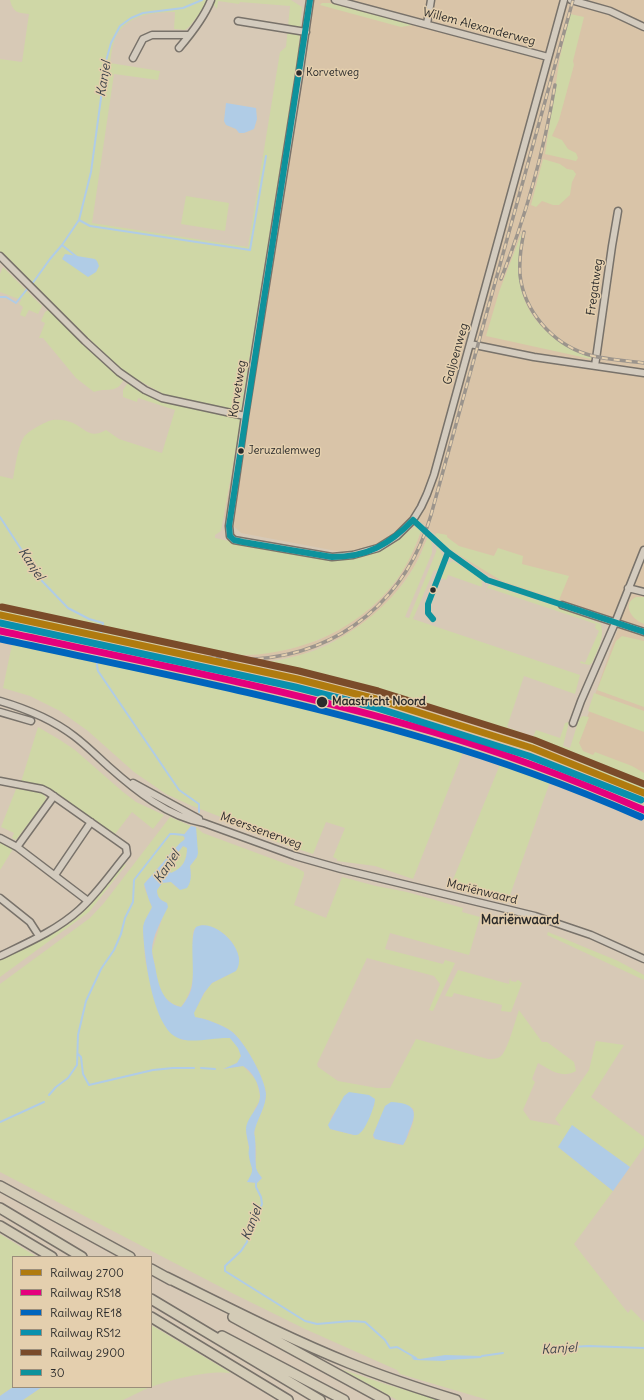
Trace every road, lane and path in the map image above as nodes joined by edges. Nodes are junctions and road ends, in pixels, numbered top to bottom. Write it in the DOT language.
graph roads {
  1 [pos="211,0"];
  2 [pos="310,0"];
  3 [pos="335,0"];
  4 [pos="431,0"];
  5 [pos="564,0"];
  6 [pos="571,0"];
  7 [pos="238,21"];
  8 [pos="427,24"];
  9 [pos="644,26"];
  10 [pos="306,32"];
  11 [pos="190,35"];
  12 [pos="179,48"];
  13 [pos="548,57"];
  14 [pos="133,58"];
  15 [pos="618,211"];
  16 [pos="0,256"];
  17 [pos="470,344"];
  18 [pos="595,366"];
  19 [pos="644,373"];
  20 [pos="245,416"];
  21 [pos="230,536"];
  22 [pos="644,550"];
  23 [pos="628,588"];
  24 [pos="644,592"];
  25 [pos="562,605"];
  26 [pos="615,623"];
  27 [pos="644,632"];
  28 [pos="0,701"];
  29 [pos="0,712"];
  30 [pos="31,721"];
  31 [pos="573,723"];
  32 [pos="0,781"];
  33 [pos="54,796"];
  34 [pos="91,822"];
  35 [pos="0,838"];
  36 [pos="17,847"];
  37 [pos="310,861"];
  38 [pos="54,875"];
  39 [pos="0,898"];
  40 [pos="88,901"];
  41 [pos="39,936"];
  42 [pos="0,956"];
  43 [pos="644,959"];
  44 [pos="0,1186"];
  45 [pos="0,1208"];
  46 [pos="0,1226"];
  47 [pos="50,1256"];
  48 [pos="80,1256"];
  49 [pos="128,1256"];
  50 [pos="152,1270"];
  51 [pos="166,1277"];
  52 [pos="152,1300"];
  53 [pos="181,1317"];
  54 [pos="152,1318"];
  55 [pos="288,1400"];
  56 [pos="320,1400"];
  57 [pos="344,1400"];
  58 [pos="385,1400"];
  59 [pos="456,1400"];
  1 -- 11 [label="street"];
  2 -- 10 [label="street, Korvetweg"];
  3 -- 8 [label="street, Willem Alexanderweg"];
  4 -- 8 [label="street"];
  5 -- 13 [label="street, Galjoenweg"];
  6 -- 9 [label="street"];
  7 -- 10 [label="street"];
  8 -- 13 [label="street, Willem Alexanderweg"];
  10 -- 20 [label="street, Korvetweg"];
  11 -- 12 [label="street"];
  11 -- 14 [label="street"];
  13 -- 17 [label="street, Galjoenweg"];
  15 -- 18 [label="street, Fregatweg"];
  16 -- 20 [label="street"];
  17 -- 18 [label="street"];
  17 -- 21 [label="street, Galjoenweg"];
  18 -- 19 [label="street"];
  20 -- 21 [label="street, Korvetweg"];
  22 -- 23 [label="street"];
  23 -- 24 [label="street"];
  23 -- 26 [label="street"];
  25 -- 26 [label="street"];
  26 -- 27 [label="street"];
  26 -- 31 [label="street"];
  28 -- 37 [label="street, Meerssenerweg"];
  29 -- 30 [label="street"];
  32 -- 33 [label="street"];
  33 -- 34 [label="street"];
  33 -- 36 [label="street"];
  34 -- 38 [label="street"];
  34 -- 40 [label="street"];
  35 -- 36 [label="street"];
  36 -- 38 [label="street"];
  37 -- 43 [label="street, Mariënwaard"];
  38 -- 40 [label="street"];
  39 -- 41 [label="street"];
  40 -- 41 [label="street"];
  41 -- 42 [label="street"];
  44 -- 49 [label="highway"];
  45 -- 48 [label="highway"];
  46 -- 47 [label="highway"];
  50 -- 51 [label="highway"];
  51 -- 58 [label="highway"];
  51 -- 59 [label="highway"];
  52 -- 53 [label="highway"];
  53 -- 56 [label="highway"];
  53 -- 57 [label="highway"];
  54 -- 55 [label="highway"];
}
